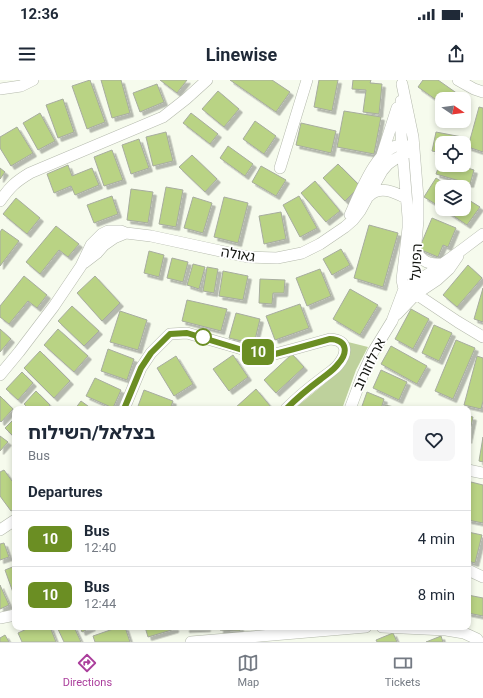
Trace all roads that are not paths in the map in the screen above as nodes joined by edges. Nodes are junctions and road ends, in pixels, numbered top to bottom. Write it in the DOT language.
graph roads {
  1 [pos="33,80"];
  2 [pos="207,80"];
  3 [pos="307,80"];
  4 [pos="458,80"];
  5 [pos="402,82"];
  6 [pos="0,89"];
  7 [pos="483,92"];
  8 [pos="401,96"];
  9 [pos="414,149"];
  10 [pos="402,150"];
  11 [pos="382,155"];
  12 [pos="280,168"];
  13 [pos="369,196"];
  14 [pos="406,198"];
  15 [pos="0,201"];
  16 [pos="345,227"];
  17 [pos="483,234"];
  18 [pos="463,249"];
  19 [pos="416,251"];
  20 [pos="442,264"];
  21 [pos="415,288"];
  22 [pos="404,290"];
  23 [pos="392,321"];
  24 [pos="483,337"];
  25 [pos="0,375"];
  26 [pos="125,406"];
  27 [pos="289,406"];
  28 [pos="351,406"];
  29 [pos="471,471"];
  30 [pos="483,473"];
  31 [pos="12,522"];
  32 [pos="0,530"];
  33 [pos="471,571"];
  34 [pos="483,577"];
  35 [pos="12,615"];
  36 [pos="0,618"];
  37 [pos="342,630"];
  38 [pos="446,630"];
  39 [pos="251,632"];
  40 [pos="278,638"];
  41 [pos="191,642"];
  42 [pos="479,642"];
  1 -- 6 [label="street"];
  2 -- 15 [label="street"];
  3 -- 12 [label="street"];
  4 -- 7 [label="street"];
  5 -- 8 [label="street, הפועל"];
  5 -- 9 [label="street, הפועל"];
  8 -- 10 [label="street, הפועל"];
  8 -- 11 [label="street"];
  9 -- 10 [label="street"];
  9 -- 19 [label="street, הפועל"];
  10 -- 11 [label="street"];
  10 -- 13 [label="street, גאולה"];
  10 -- 14 [label="street, הפועל"];
  11 -- 16 [label="street"];
  13 -- 14 [label="street"];
  13 -- 16 [label="street, גאולה"];
  14 -- 22 [label="street, הפועל"];
  16 -- 25 [label="street, גאולה"];
  17 -- 18 [label="street, ארלוזורוב"];
  18 -- 20 [label="street, ארלוזורוב"];
  18 -- 21 [label="street, ארלוזורוב"];
  19 -- 20 [label="street"];
  19 -- 21 [label="street, הפועל"];
  20 -- 21 [label="street, ארלוזורוב"];
  21 -- 22 [label="street, הפועל"];
  21 -- 23 [label="street, ארלוזורוב"];
  21 -- 24 [label="street"];
  22 -- 23 [label="street, ארלוזורוב"];
  23 -- 28 [label="street, ארלוזורוב"];
  26 -- 27 [label="street"];
  29 -- 30 [label="street"];
  31 -- 32 [label="street"];
  33 -- 34 [label="street"];
  35 -- 36 [label="street"];
  37 -- 40 [label="street"];
  38 -- 42 [label="street"];
  39 -- 40 [label="street"];
  39 -- 41 [label="street"];
}
